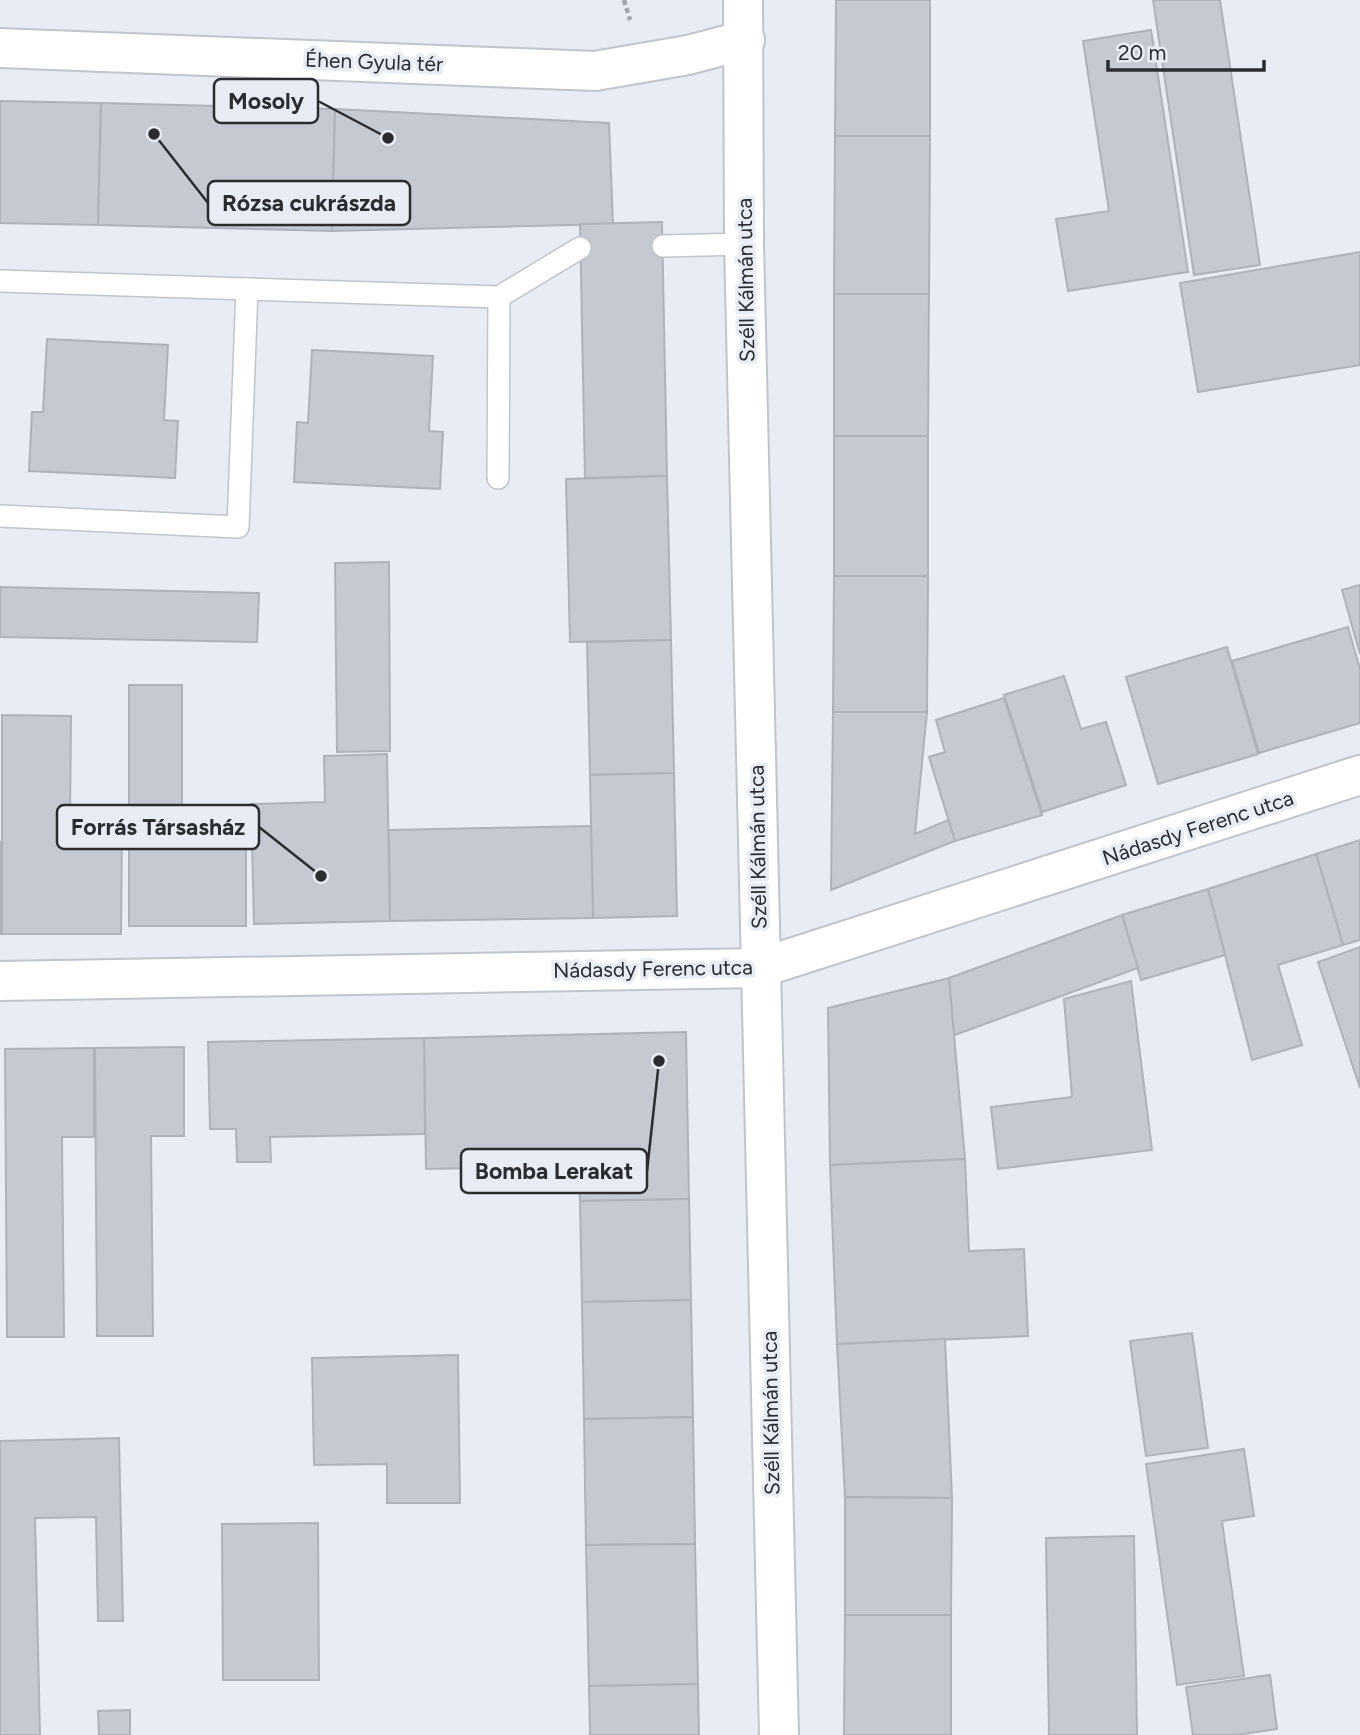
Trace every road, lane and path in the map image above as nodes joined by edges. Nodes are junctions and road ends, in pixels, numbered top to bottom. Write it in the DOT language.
graph roads {
  1 [pos="743,0"];
  2 [pos="745,40"];
  3 [pos="0,48"];
  4 [pos="744,244"];
  5 [pos="663,246"];
  6 [pos="580,248"];
  7 [pos="0,281"];
  8 [pos="247,289"];
  9 [pos="499,297"];
  10 [pos="498,478"];
  11 [pos="0,516"];
  12 [pos="1360,775"];
  13 [pos="760,968"];
  14 [pos="0,981"];
  15 [pos="779,1735"];
  1 -- 2 [label="street, Széll Kálmán utca"];
  2 -- 3 [label="street, Éhen Gyula tér"];
  2 -- 4 [label="street, Széll Kálmán utca"];
  4 -- 5 [label="lane"];
  4 -- 13 [label="street, Széll Kálmán utca"];
  6 -- 9 [label="lane"];
  7 -- 8 [label="lane"];
  8 -- 9 [label="lane"];
  8 -- 11 [label="lane"];
  9 -- 10 [label="lane"];
  12 -- 13 [label="street, Nádasdy Ferenc utca"];
  13 -- 14 [label="street, Nádasdy Ferenc utca"];
  13 -- 15 [label="street, Széll Kálmán utca"];
}
